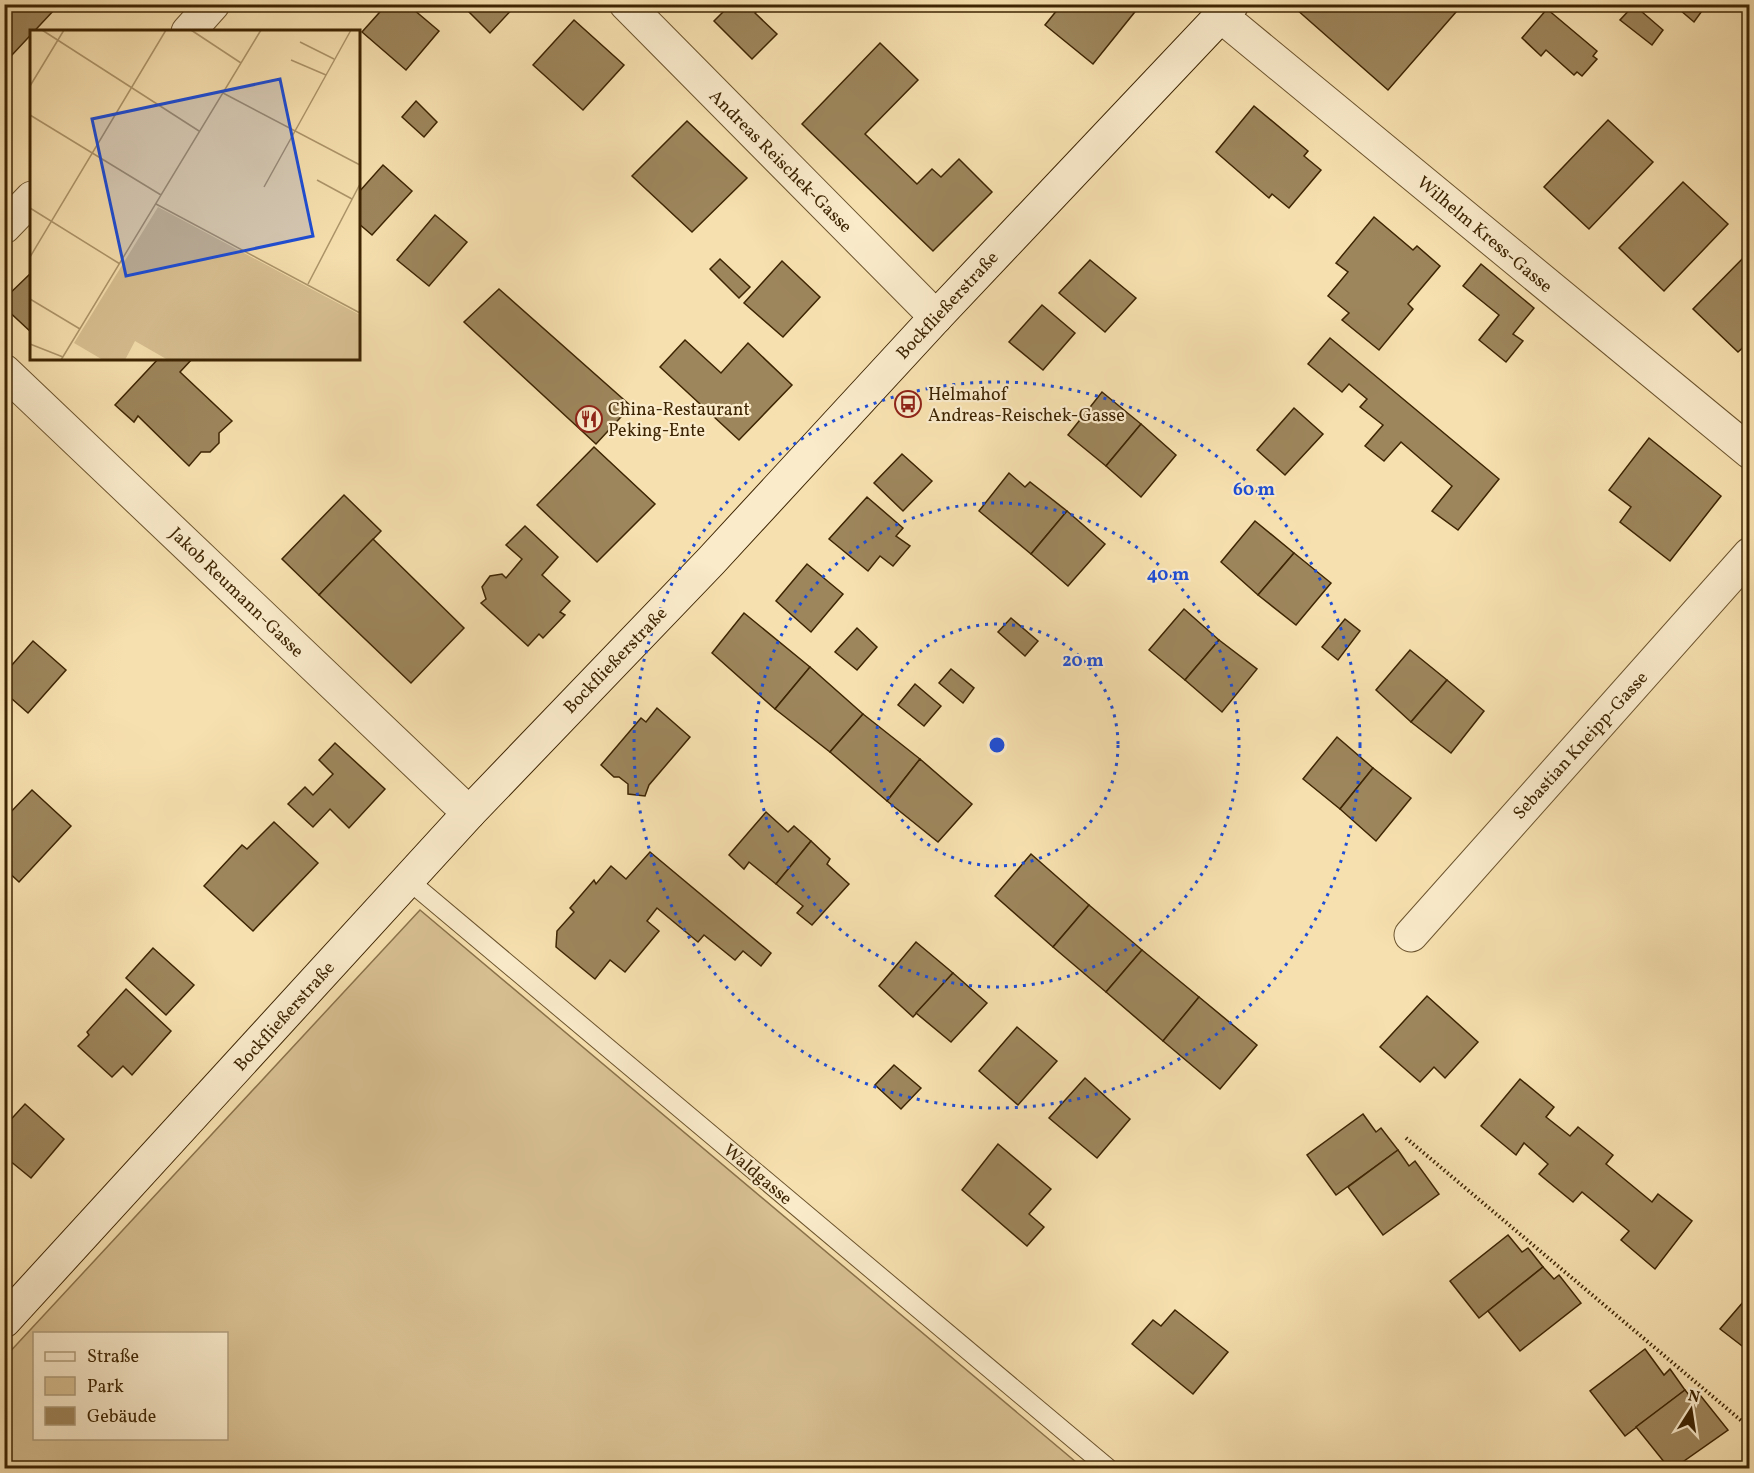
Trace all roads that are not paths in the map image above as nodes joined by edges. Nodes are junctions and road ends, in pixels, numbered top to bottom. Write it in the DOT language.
graph roads {
  1 [pos="213,4"];
  2 [pos="626,4"];
  3 [pos="1226,10"];
  4 [pos="190,30"];
  5 [pos="30,200"];
  6 [pos="4,227"];
  7 [pos="936,317"];
  8 [pos="4,372"];
  9 [pos="1749,452"];
  10 [pos="1749,554"];
  11 [pos="469,813"];
  12 [pos="408,880"];
  13 [pos="1411,935"];
  14 [pos="4,1321"];
  15 [pos="1108,1468"];
  1 -- 4 [label="street"];
  2 -- 7 [label="street, Andreas Reischek-Gasse"];
  3 -- 7 [label="street, Bockfließerstraße"];
  3 -- 9 [label="street, Wilhelm Kress-Gasse"];
  5 -- 6 [label="street"];
  7 -- 11 [label="street, Bockfließerstraße"];
  8 -- 11 [label="street, Jakob Reumann-Gasse"];
  10 -- 13 [label="street, Sebastian Kneipp-Gasse"];
  11 -- 12 [label="street, Bockfließerstraße"];
  12 -- 14 [label="street, Bockfließerstraße"];
  12 -- 15 [label="lane, Waldgasse"];
}
